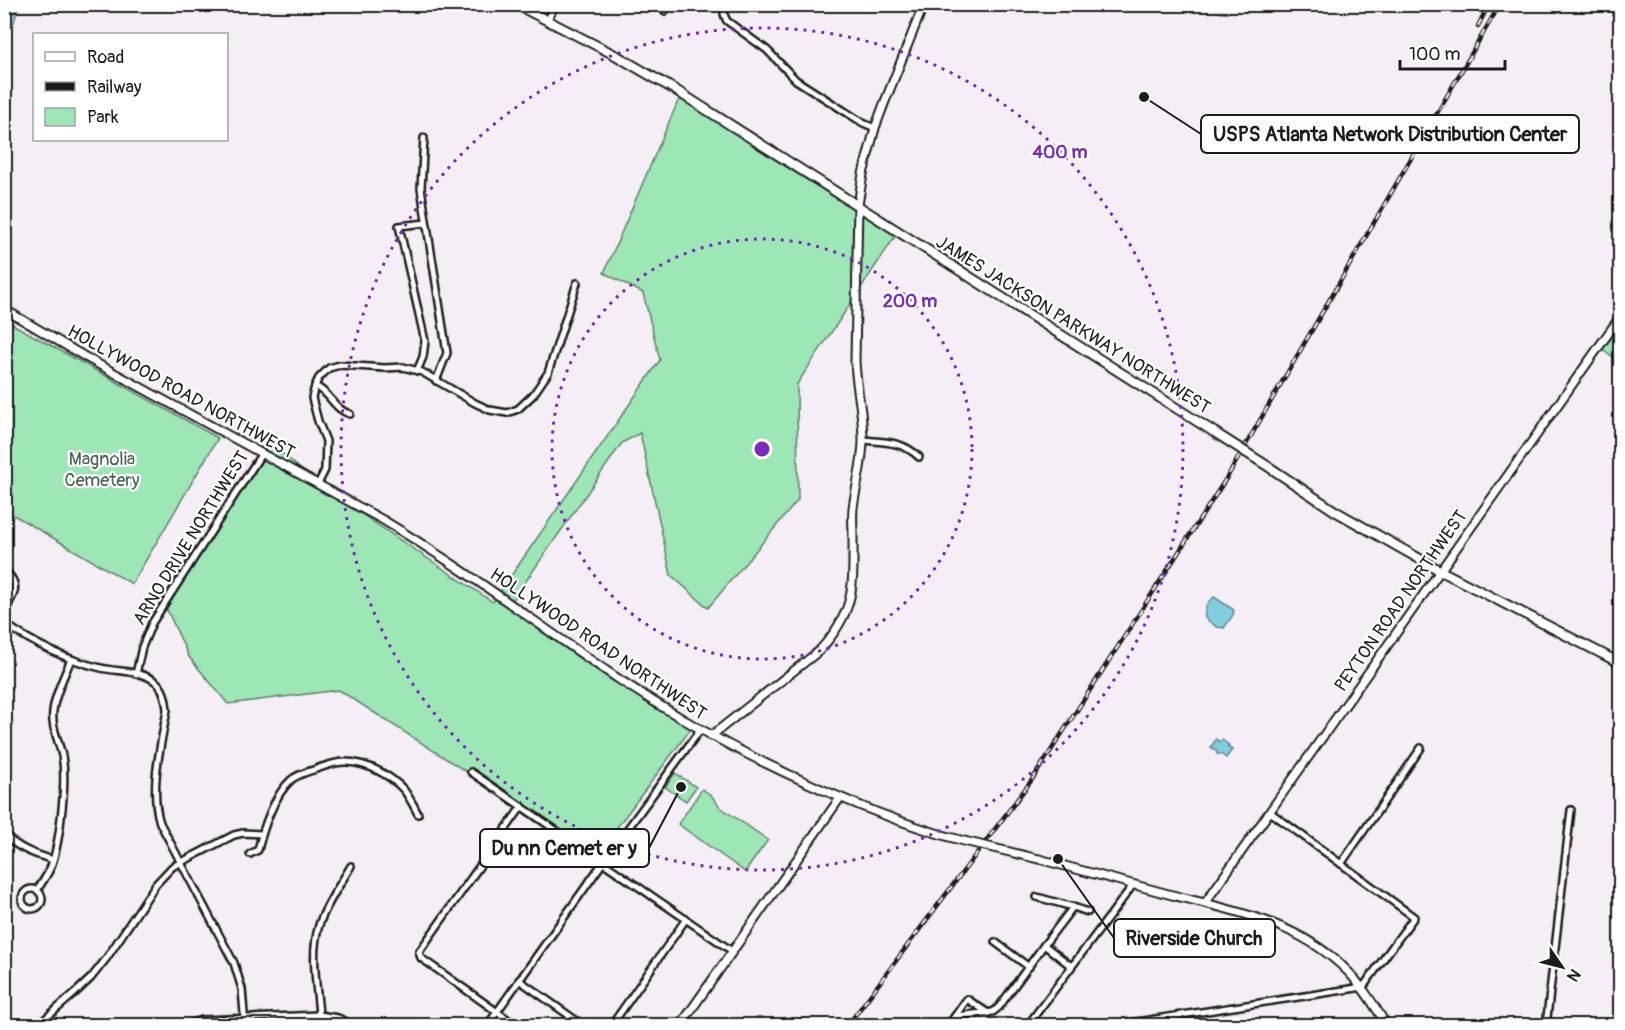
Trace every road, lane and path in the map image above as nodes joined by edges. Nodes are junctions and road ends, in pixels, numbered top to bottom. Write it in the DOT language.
graph roads {
  1 [pos="515,4"];
  2 [pos="555,4"];
  3 [pos="661,4"];
  4 [pos="727,4"];
  5 [pos="924,4"];
  6 [pos="1617,4"];
  7 [pos="665,11"];
  8 [pos="1620,11"];
  9 [pos="548,20"];
  10 [pos="875,128"];
  11 [pos="424,138"];
  12 [pos="858,206"];
  13 [pos="426,223"];
  14 [pos="577,283"];
  15 [pos="4,309"];
  16 [pos="1620,317"];
  17 [pos="417,371"];
  18 [pos="436,381"];
  19 [pos="315,386"];
  20 [pos="350,414"];
  21 [pos="863,440"];
  22 [pos="262,453"];
  23 [pos="919,457"];
  24 [pos="318,484"];
  25 [pos="4,570"];
  26 [pos="1441,571"];
  27 [pos="4,611"];
  28 [pos="4,623"];
  29 [pos="71,659"];
  30 [pos="1620,663"];
  31 [pos="136,674"];
  32 [pos="700,730"];
  33 [pos="711,736"];
  34 [pos="1421,748"];
  35 [pos="471,772"];
  36 [pos="840,798"];
  37 [pos="522,806"];
  38 [pos="1571,810"];
  39 [pos="1270,812"];
  40 [pos="418,814"];
  41 [pos="4,834"];
  42 [pos="262,834"];
  43 [pos="250,854"];
  44 [pos="53,860"];
  45 [pos="604,861"];
  46 [pos="181,863"];
  47 [pos="1341,864"];
  48 [pos="351,866"];
  49 [pos="1133,885"];
  50 [pos="37,890"];
  51 [pos="1037,897"];
  52 [pos="1205,903"];
  53 [pos="1073,907"];
  54 [pos="1089,912"];
  55 [pos="686,919"];
  56 [pos="995,942"];
  57 [pos="1044,945"];
  58 [pos="732,951"];
  59 [pos="1071,966"];
  60 [pos="1029,967"];
  61 [pos="519,980"];
  62 [pos="1363,987"];
  63 [pos="497,1011"];
  64 [pos="988,1013"];
  65 [pos="319,1015"];
  66 [pos="955,1016"];
  67 [pos="245,1017"];
  68 [pos="37,1026"];
  69 [pos="183,1026"];
  70 [pos="245,1026"];
  71 [pos="355,1026"];
  72 [pos="487,1026"];
  73 [pos="517,1026"];
  74 [pos="584,1026"];
  75 [pos="611,1026"];
  76 [pos="680,1026"];
  77 [pos="947,1026"];
  78 [pos="1027,1026"];
  79 [pos="1110,1026"];
  80 [pos="1387,1026"];
  81 [pos="1546,1026"];
  1 -- 9 [label="main road, JAMES JACKSON PARKWAY NORTHWEST"];
  2 -- 9 [label="street"];
  3 -- 7 [label="street"];
  4 -- 10 [label="street"];
  5 -- 10 [label="street"];
  6 -- 8 [label="main road"];
  9 -- 12 [label="main road, JAMES JACKSON PARKWAY NORTHWEST"];
  10 -- 12 [label="street"];
  11 -- 13 [label="street"];
  12 -- 21 [label="street"];
  12 -- 26 [label="main road, JAMES JACKSON PARKWAY NORTHWEST, bridge"];
  13 -- 17 [label="street"];
  13 -- 18 [label="street"];
  14 -- 18 [label="street"];
  15 -- 22 [label="street, HOLLYWOOD ROAD NORTHWEST"];
  16 -- 26 [label="street, PEYTON ROAD NORTHWEST"];
  17 -- 18 [label="street"];
  17 -- 19 [label="street"];
  19 -- 20 [label="street"];
  19 -- 24 [label="street"];
  21 -- 23 [label="street"];
  21 -- 33 [label="street"];
  22 -- 24 [label="street, HOLLYWOOD ROAD NORTHWEST"];
  22 -- 31 [label="street, ARNO DRIVE NORTHWEST"];
  24 -- 32 [label="street, HOLLYWOOD ROAD NORTHWEST"];
  25 -- 27 [label="street"];
  26 -- 30 [label="main road, JAMES JACKSON PARKWAY NORTHWEST"];
  26 -- 39 [label="street, PEYTON ROAD NORTHWEST"];
  28 -- 29 [label="street"];
  29 -- 31 [label="street"];
  29 -- 44 [label="street"];
  31 -- 46 [label="street"];
  32 -- 33 [label="street, HOLLYWOOD ROAD NORTHWEST"];
  32 -- 45 [label="street"];
  33 -- 36 [label="street, HOLLYWOOD ROAD NORTHWEST"];
  34 -- 47 [label="street"];
  35 -- 37 [label="street"];
  36 -- 49 [label="street, HOLLYWOOD ROAD NORTHWEST, bridge"];
  36 -- 58 [label="street"];
  37 -- 45 [label="street"];
  37 -- 63 [label="street"];
  38 -- 81 [label="street"];
  39 -- 47 [label="street"];
  39 -- 52 [label="street, PEYTON ROAD NORTHWEST"];
  40 -- 42 [label="street"];
  41 -- 44 [label="street"];
  42 -- 43 [label="street"];
  42 -- 46 [label="street"];
  44 -- 50 [label="street"];
  45 -- 55 [label="street"];
  45 -- 61 [label="street"];
  46 -- 67 [label="street"];
  46 -- 68 [label="street"];
  47 -- 62 [label="street"];
  48 -- 65 [label="street"];
  49 -- 52 [label="street, HOLLYWOOD ROAD NORTHWEST"];
  49 -- 59 [label="street"];
  51 -- 53 [label="street"];
  52 -- 62 [label="street, HOLLYWOOD ROAD NORTHWEST"];
  53 -- 54 [label="street"];
  53 -- 57 [label="street"];
  55 -- 58 [label="street"];
  55 -- 75 [label="street"];
  56 -- 60 [label="street"];
  57 -- 59 [label="street"];
  57 -- 60 [label="street"];
  58 -- 76 [label="street"];
  59 -- 78 [label="street"];
  60 -- 64 [label="street"];
  61 -- 63 [label="street"];
  61 -- 74 [label="street"];
  62 -- 79 [label="street"];
  62 -- 80 [label="street, HOLLYWOOD ROAD NORTHWEST"];
  63 -- 72 [label="street"];
  63 -- 73 [label="street"];
  64 -- 66 [label="street"];
  64 -- 66 [label="street"];
  65 -- 67 [label="street"];
  65 -- 71 [label="street"];
  66 -- 77 [label="street"];
  67 -- 69 [label="street"];
  67 -- 70 [label="street"];
}
